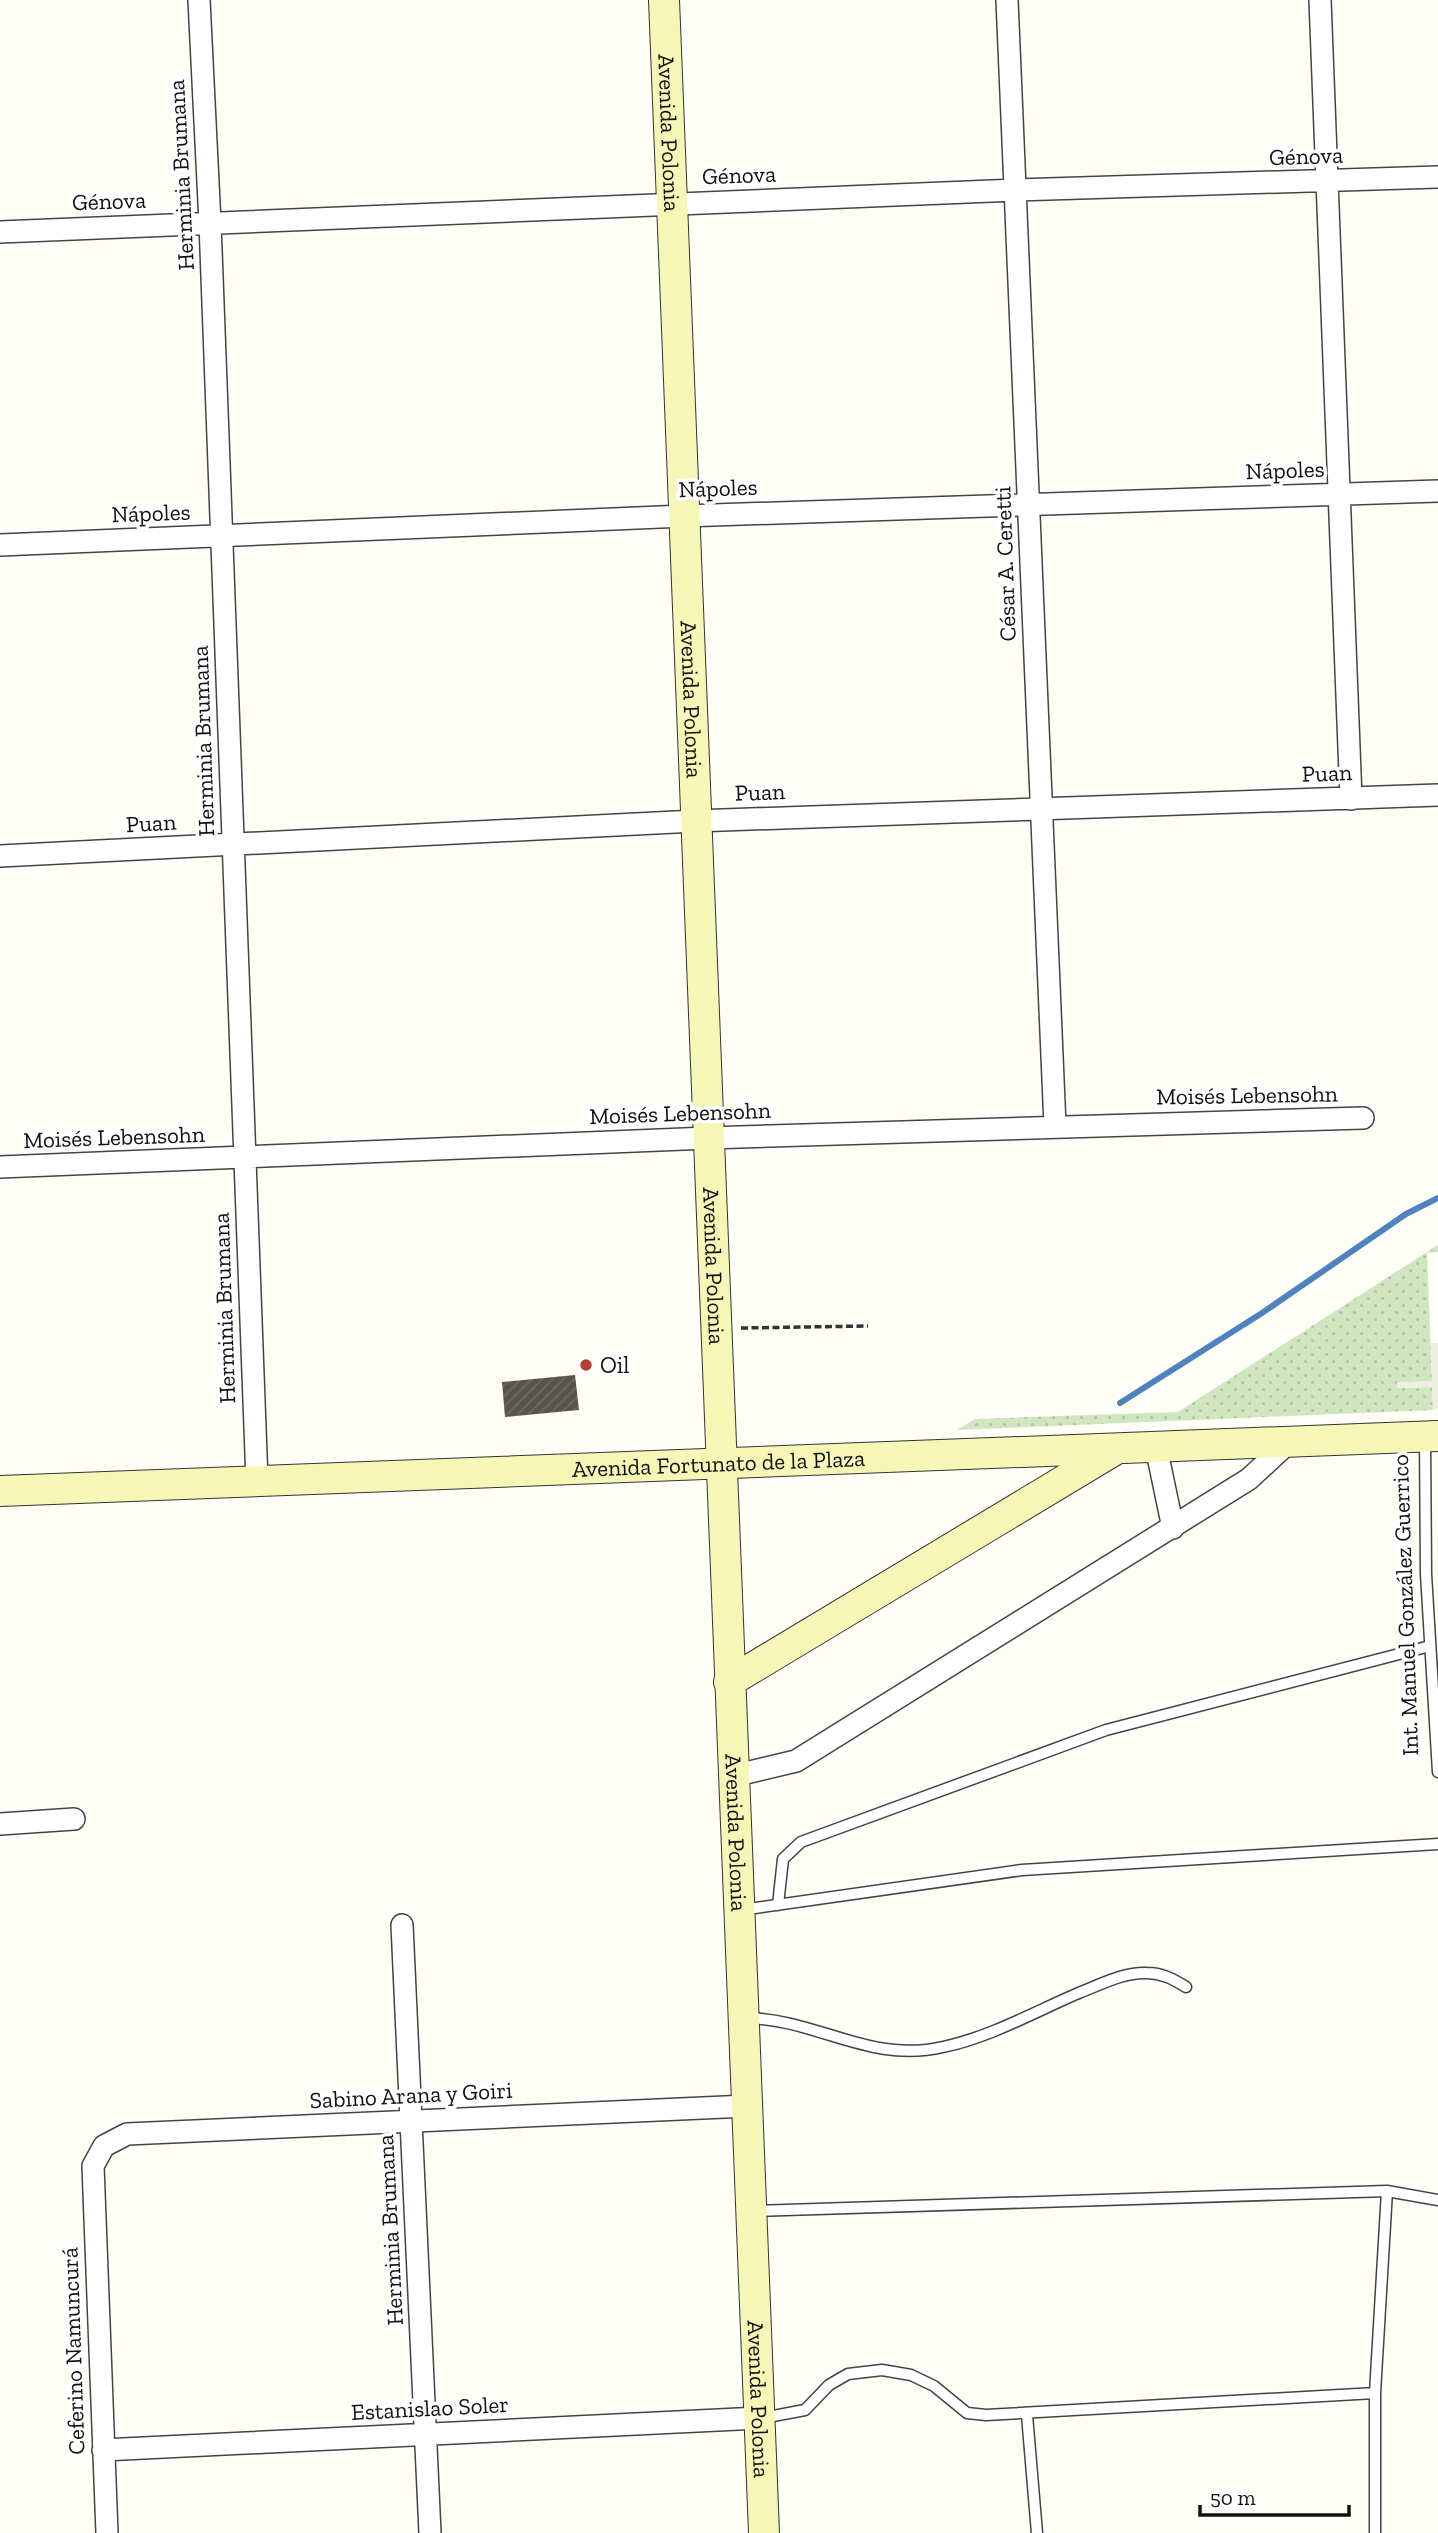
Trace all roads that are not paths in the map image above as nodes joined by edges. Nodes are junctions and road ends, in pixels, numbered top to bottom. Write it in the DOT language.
graph roads {
  1 [pos="199,0"];
  2 [pos="664,0"];
  3 [pos="1007,0"];
  4 [pos="1320,0"];
  5 [pos="1438,177"];
  6 [pos="1327,182"];
  7 [pos="1016,190"];
  8 [pos="672,204"];
  9 [pos="211,223"];
  10 [pos="0,232"];
  11 [pos="1438,491"];
  12 [pos="1339,495"];
  13 [pos="1029,503"];
  14 [pos="684,516"];
  15 [pos="222,536"];
  16 [pos="0,545"];
  17 [pos="1438,795"];
  18 [pos="1351,799"];
  19 [pos="1042,808"];
  20 [pos="695,821"];
  21 [pos="234,845"];
  22 [pos="0,856"];
  23 [pos="1363,1118"];
  24 [pos="1055,1126"];
  25 [pos="708,1138"];
  26 [pos="245,1158"];
  27 [pos="0,1167"];
  28 [pos="1431,1436"];
  29 [pos="1289,1442"];
  30 [pos="1156,1447"];
  31 [pos="1116,1449"];
  32 [pos="720,1465"];
  33 [pos="257,1481"];
  34 [pos="0,1492"];
  35 [pos="1173,1528"];
  36 [pos="1430,1646"];
  37 [pos="729,1682"];
  38 [pos="1438,1772"];
  39 [pos="733,1776"];
  40 [pos="74,1819"];
  41 [pos="0,1824"];
  42 [pos="1438,1844"];
  43 [pos="778,1905"];
  44 [pos="738,1911"];
  45 [pos="402,1925"];
  46 [pos="1186,1987"];
  47 [pos="743,2018"];
  48 [pos="747,2106"];
  49 [pos="411,2121"];
  50 [pos="93,2166"];
  51 [pos="1387,2191"];
  52 [pos="1438,2200"];
  53 [pos="751,2211"];
  54 [pos="1375,2393"];
  55 [pos="1027,2414"];
  56 [pos="760,2418"];
  57 [pos="425,2434"];
  58 [pos="103,2450"];
  59 [pos="107,2533"];
  60 [pos="430,2533"];
  61 [pos="764,2533"];
  62 [pos="1037,2533"];
  63 [pos="1376,2533"];
  1 -- 9 [label="street, Herminia Brumana"];
  2 -- 8 [label="main road, Avenida Polonia"];
  3 -- 7 [label="street, César A. Ceretti"];
  4 -- 6 [label="street"];
  5 -- 6 [label="street, Génova"];
  6 -- 7 [label="street, Génova"];
  6 -- 12 [label="street"];
  7 -- 8 [label="street, Génova"];
  7 -- 13 [label="street, César A. Ceretti"];
  8 -- 9 [label="street, Génova"];
  8 -- 14 [label="main road, Avenida Polonia"];
  9 -- 10 [label="street, Génova"];
  9 -- 15 [label="street, Herminia Brumana"];
  11 -- 12 [label="street, Nápoles"];
  12 -- 13 [label="street, Nápoles"];
  12 -- 18 [label="street"];
  13 -- 14 [label="street, Nápoles"];
  13 -- 19 [label="street, César A. Ceretti"];
  14 -- 15 [label="street, Nápoles"];
  14 -- 20 [label="main road, Avenida Polonia"];
  15 -- 16 [label="street, Nápoles"];
  15 -- 21 [label="street, Herminia Brumana"];
  17 -- 18 [label="street, Puan"];
  18 -- 19 [label="street, Puan"];
  19 -- 20 [label="street, Puan"];
  19 -- 24 [label="street, César A. Ceretti"];
  20 -- 21 [label="street, Puan"];
  20 -- 25 [label="main road, Avenida Polonia"];
  21 -- 22 [label="street, Puan"];
  21 -- 26 [label="street, Herminia Brumana"];
  23 -- 24 [label="street, Moisés Lebensohn"];
  24 -- 25 [label="street, Moisés Lebensohn"];
  25 -- 26 [label="street, Moisés Lebensohn"];
  25 -- 32 [label="main road, Avenida Polonia"];
  26 -- 27 [label="street, Moisés Lebensohn"];
  26 -- 33 [label="street, Herminia Brumana"];
  28 -- 29 [label="main road, Avenida Fortunato de la Plaza"];
  28 -- 36 [label="lane, Int. Manuel González Guerrico"];
  29 -- 30 [label="main road, Avenida Fortunato de la Plaza"];
  29 -- 35 [label="street"];
  30 -- 31 [label="main road, Avenida Fortunato de la Plaza"];
  30 -- 35 [label="street"];
  31 -- 32 [label="main road, Avenida Fortunato de la Plaza"];
  31 -- 37 [label="main road"];
  32 -- 33 [label="main road, Avenida Fortunato de la Plaza"];
  32 -- 37 [label="main road, Avenida Polonia"];
  33 -- 34 [label="main road, Avenida Fortunato de la Plaza"];
  35 -- 39 [label="street"];
  36 -- 38 [label="lane, Int. Manuel González Guerrico"];
  36 -- 43 [label="lane"];
  37 -- 39 [label="main road, Avenida Polonia"];
  39 -- 44 [label="main road, Avenida Polonia"];
  40 -- 41 [label="street"];
  42 -- 43 [label="lane"];
  43 -- 44 [label="lane"];
  44 -- 47 [label="main road, Avenida Polonia"];
  45 -- 49 [label="street, Herminia Brumana"];
  46 -- 47 [label="lane"];
  47 -- 48 [label="main road, Avenida Polonia"];
  48 -- 49 [label="street, Sabino Arana y Goiri"];
  48 -- 53 [label="main road, Avenida Polonia"];
  49 -- 50 [label="street, Sabino Arana y Goiri"];
  49 -- 57 [label="street, Herminia Brumana"];
  50 -- 58 [label="street, Ceferino Namuncurá"];
  51 -- 52 [label="lane"];
  51 -- 53 [label="lane"];
  51 -- 54 [label="lane"];
  53 -- 56 [label="main road, Avenida Polonia"];
  54 -- 55 [label="lane"];
  54 -- 63 [label="lane"];
  55 -- 56 [label="lane"];
  55 -- 62 [label="lane"];
  56 -- 57 [label="street, Estanislao Soler"];
  56 -- 61 [label="main road, Avenida Polonia"];
  57 -- 58 [label="street, Estanislao Soler"];
  57 -- 60 [label="street, Herminia Brumana"];
  58 -- 59 [label="street, Ceferino Namuncurá"];
}
